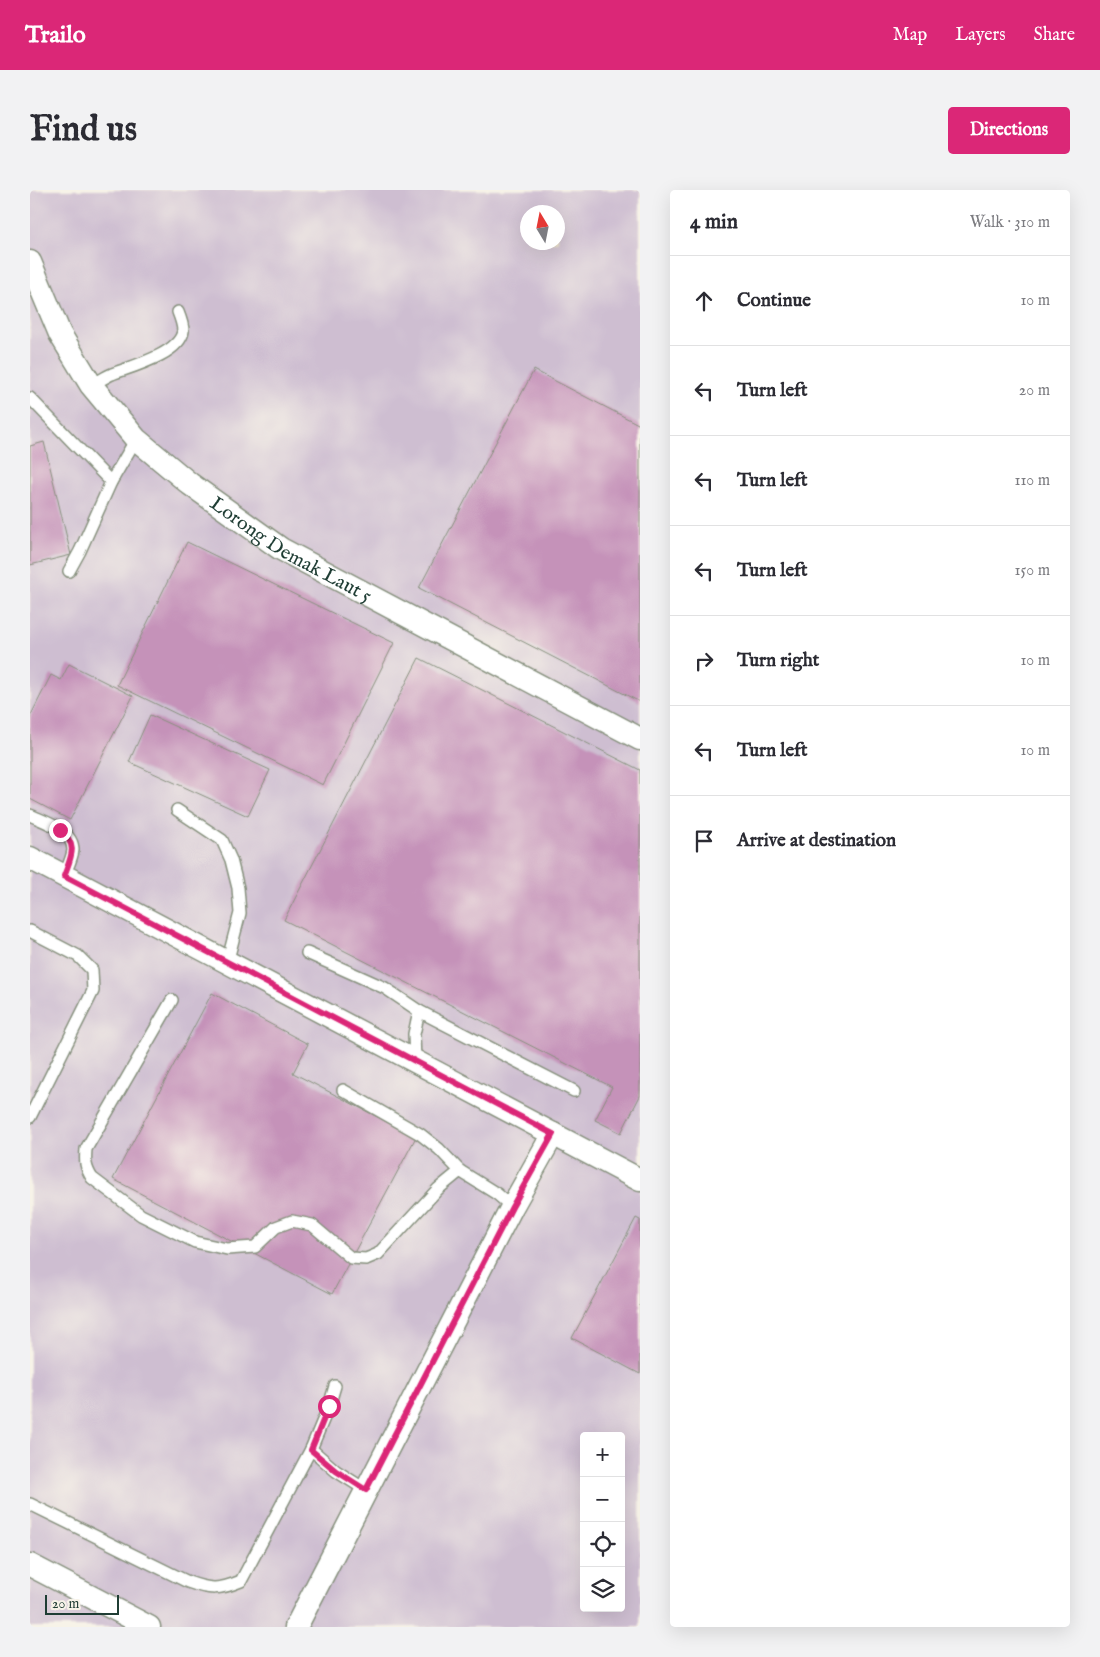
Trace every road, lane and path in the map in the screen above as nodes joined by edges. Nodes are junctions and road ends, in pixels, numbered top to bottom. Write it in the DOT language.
graph roads {
  1 [pos="30,262"];
  2 [pos="178,312"];
  3 [pos="91,385"];
  4 [pos="30,398"];
  5 [pos="136,439"];
  6 [pos="111,482"];
  7 [pos="69,571"];
  8 [pos="640,739"];
  9 [pos="177,810"];
  10 [pos="30,815"];
  11 [pos="30,858"];
  12 [pos="64,876"];
  13 [pos="30,931"];
  14 [pos="307,953"];
  15 [pos="227,963"];
  16 [pos="172,1000"];
  17 [pos="419,1011"];
  18 [pos="415,1062"];
  19 [pos="343,1090"];
  20 [pos="574,1091"];
  21 [pos="30,1117"];
  22 [pos="553,1134"];
  23 [pos="460,1171"];
  24 [pos="640,1180"];
  25 [pos="512,1207"];
  26 [pos="336,1386"];
  27 [pos="311,1450"];
  28 [pos="366,1490"];
  29 [pos="30,1504"];
  30 [pos="30,1565"];
  31 [pos="149,1627"];
  32 [pos="296,1627"];
  1 -- 3 [label="street, Lorong Demak Laut 5"];
  2 -- 3 [label="lane"];
  3 -- 5 [label="street, Lorong Demak Laut 5"];
  4 -- 6 [label="lane"];
  5 -- 6 [label="lane"];
  5 -- 8 [label="street, Lorong Demak Laut 5"];
  6 -- 7 [label="lane"];
  9 -- 15 [label="lane"];
  10 -- 12 [label="lane"];
  11 -- 12 [label="street"];
  12 -- 15 [label="street"];
  13 -- 21 [label="lane"];
  14 -- 17 [label="lane"];
  15 -- 18 [label="street"];
  16 -- 23 [label="lane"];
  17 -- 18 [label="lane"];
  17 -- 20 [label="lane"];
  18 -- 22 [label="street"];
  19 -- 23 [label="lane"];
  22 -- 24 [label="street"];
  22 -- 25 [label="street"];
  23 -- 25 [label="lane"];
  25 -- 28 [label="street"];
  26 -- 27 [label="lane"];
  27 -- 28 [label="lane"];
  27 -- 29 [label="lane"];
  28 -- 32 [label="street"];
  30 -- 31 [label="street"];
}
